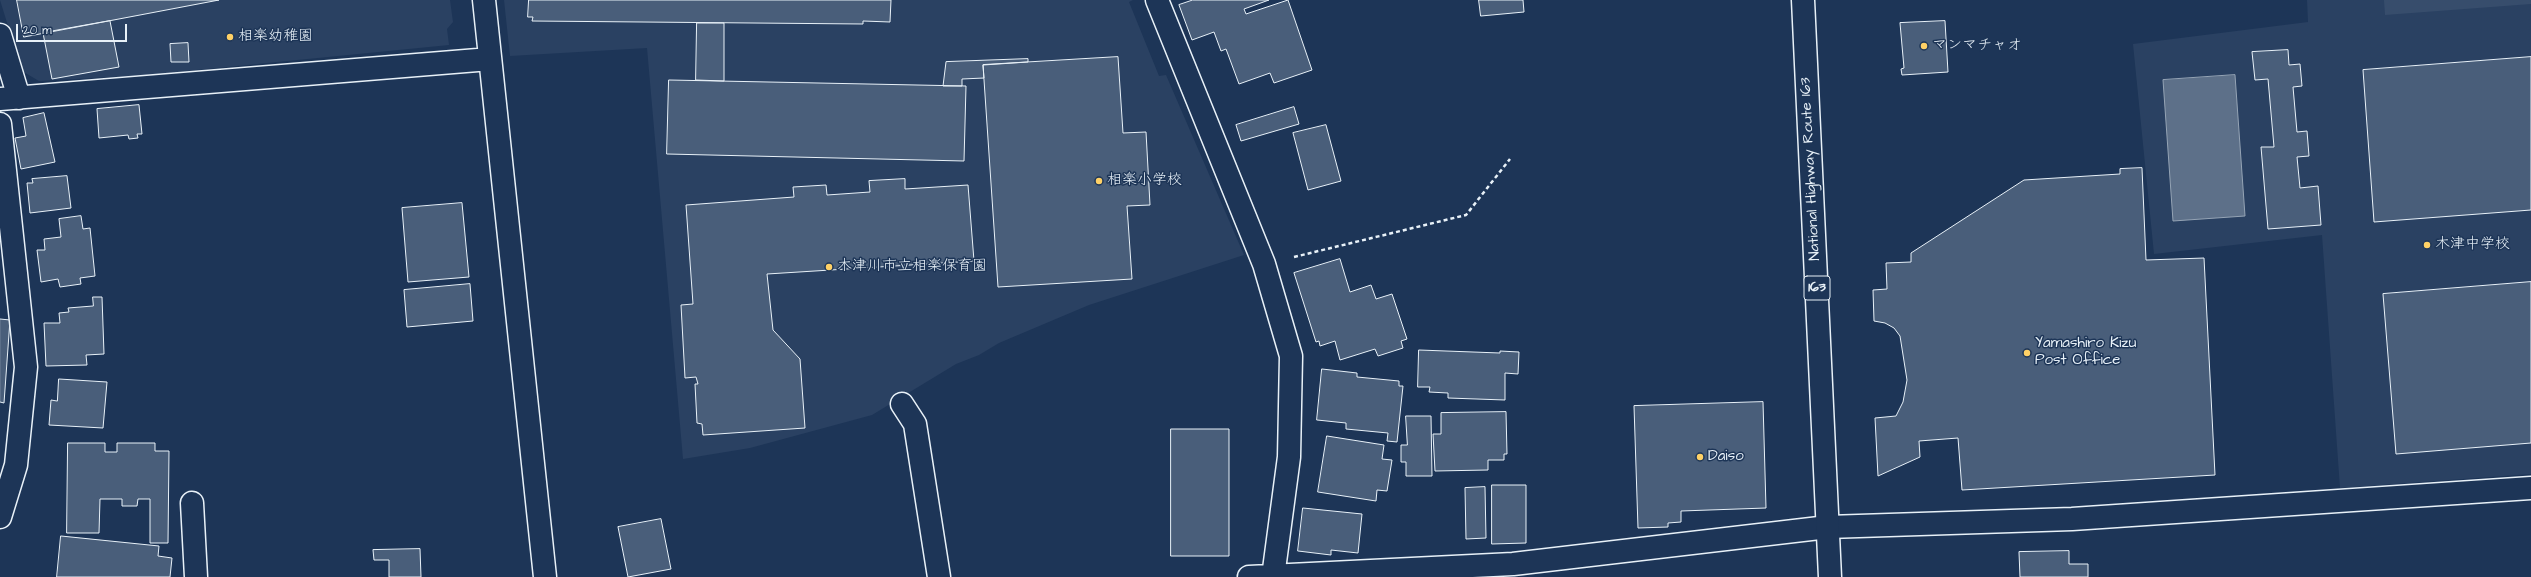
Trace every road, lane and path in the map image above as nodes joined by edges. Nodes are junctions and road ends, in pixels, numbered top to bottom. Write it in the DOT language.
graph roads {
  1 [pos="484,0"];
  2 [pos="1803,0"];
  3 [pos="1161,1"];
  4 [pos="0,35"];
  5 [pos="490,59"];
  6 [pos="9,99"];
  7 [pos="0,124"];
  8 [pos="1510,159"];
  9 [pos="1264,264"];
  10 [pos="902,404"];
  11 [pos="2531,488"];
  12 [pos="192,503"];
  13 [pos="0,517"];
  14 [pos="1828,527"];
  15 [pos="1273,576"];
  16 [pos="196,577"];
  17 [pos="545,577"];
  18 [pos="939,577"];
  19 [pos="1249,577"];
  20 [pos="1830,577"];
  1 -- 5 [label="main road"];
  2 -- 14 [label="main road, National Highway Route 163 / 163"];
  3 -- 9 [label="main road"];
  4 -- 6 [label="main road"];
  5 -- 6 [label="main road"];
  5 -- 17 [label="main road"];
  7 -- 13 [label="main road"];
  8 -- 9 [label="path"];
  9 -- 15 [label="main road"];
  10 -- 18 [label="main road"];
  11 -- 14 [label="main road"];
  12 -- 16 [label="main road"];
  14 -- 15 [label="main road"];
  14 -- 20 [label="main road, National Highway Route 163 / 163"];
  15 -- 19 [label="main road"];
}
